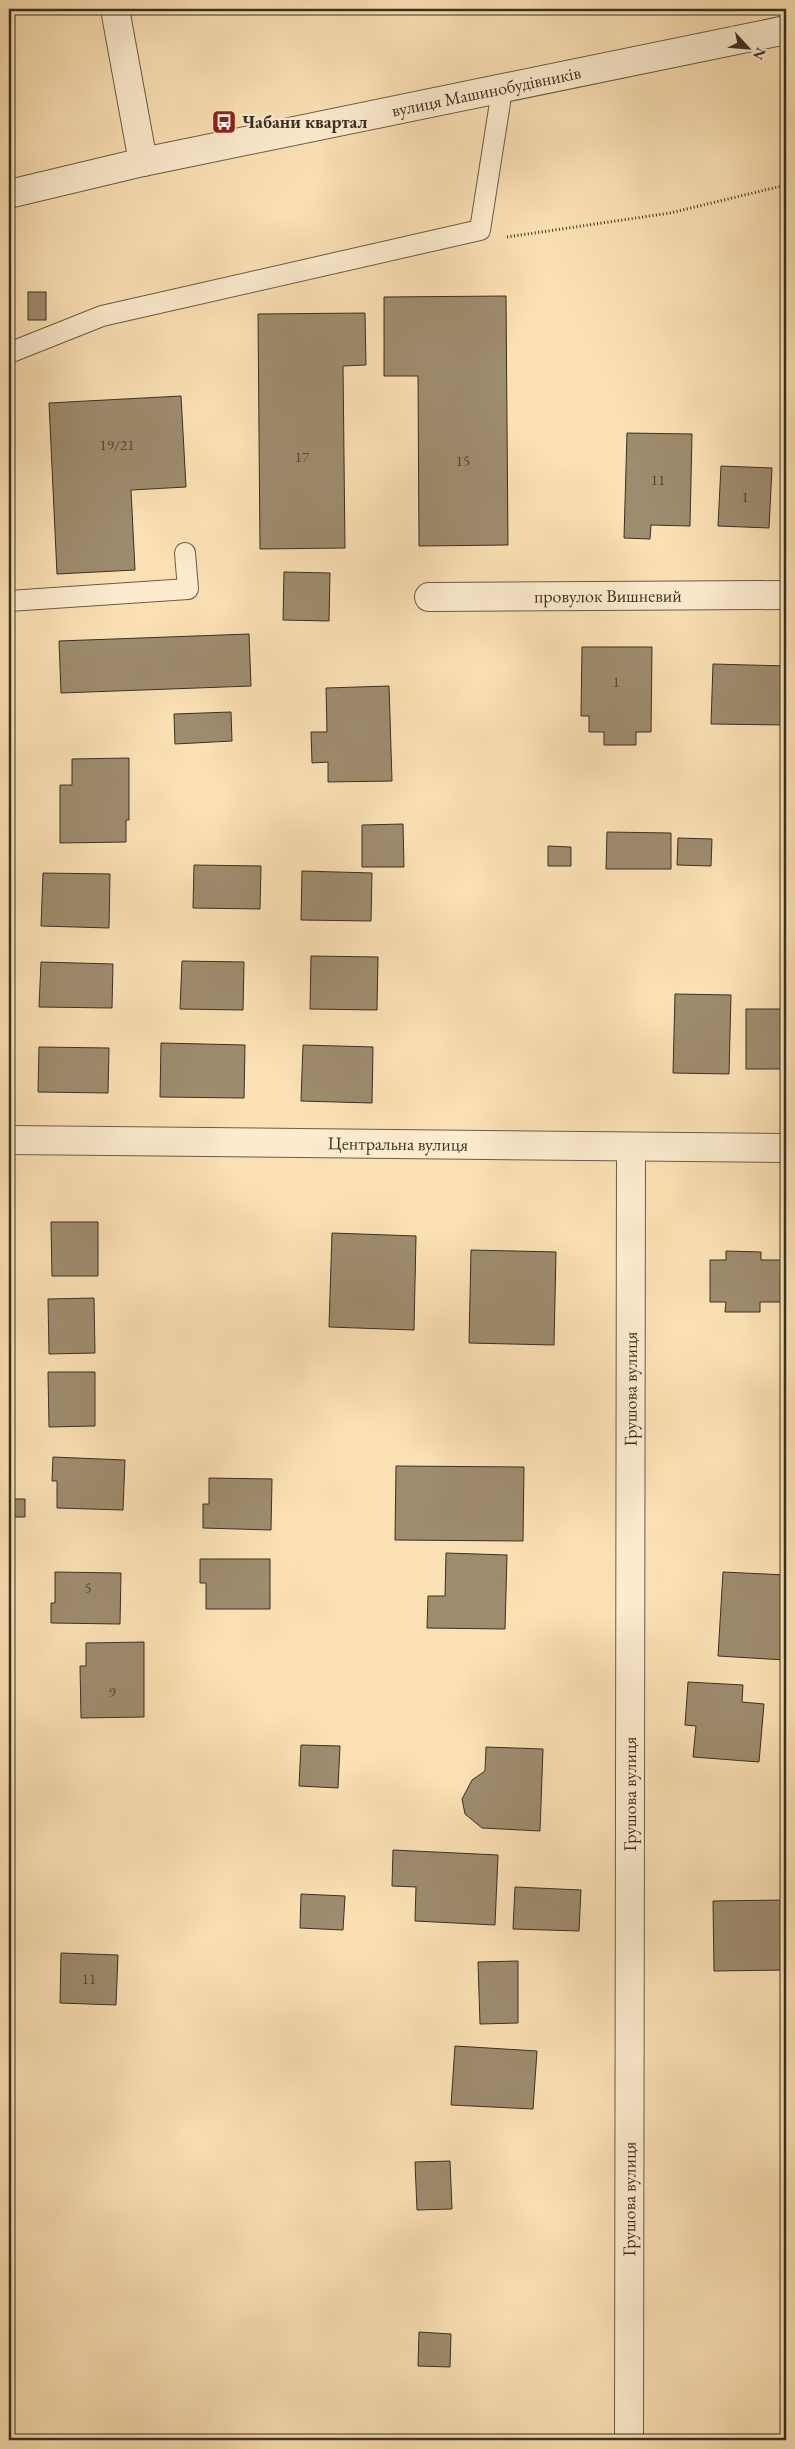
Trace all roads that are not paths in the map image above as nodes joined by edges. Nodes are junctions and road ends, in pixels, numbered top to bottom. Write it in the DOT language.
graph roads {
  1 [pos="115,9"];
  2 [pos="786,30"];
  3 [pos="502,90"];
  4 [pos="143,162"];
  5 [pos="9,194"];
  6 [pos="9,353"];
  7 [pos="185,553"];
  8 [pos="786,595"];
  9 [pos="429,597"];
  10 [pos="9,600"];
  11 [pos="9,1140"];
  12 [pos="631,1147"];
  13 [pos="786,1148"];
  14 [pos="630,2440"];
  1 -- 4 [label="street"];
  2 -- 3 [label="street, вулиця Машинобудівників"];
  3 -- 4 [label="street, вулиця Машинобудівників"];
  3 -- 6 [label="lane"];
  4 -- 5 [label="street, вулиця Машинобудівників"];
  7 -- 10 [label="lane"];
  8 -- 9 [label="street, провулок Вишневий"];
  11 -- 12 [label="street, Центральна вулиця"];
  12 -- 13 [label="street, Центральна вулиця"];
  12 -- 14 [label="street, Грушова вулиця"];
}
